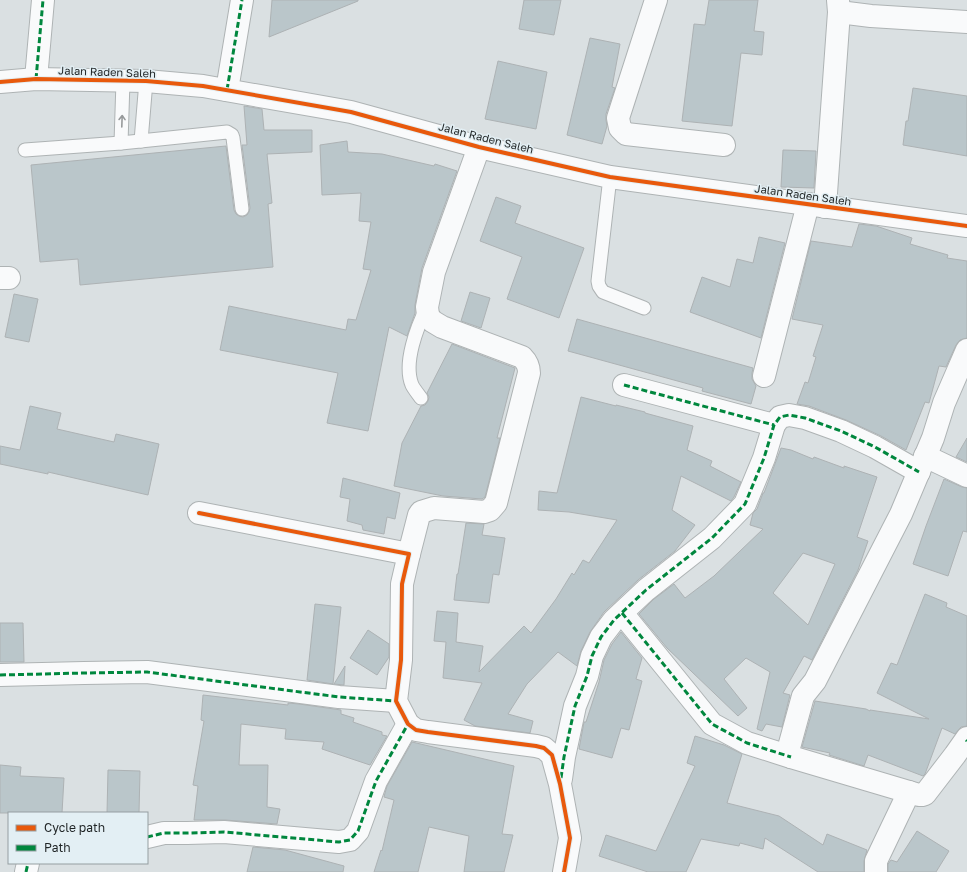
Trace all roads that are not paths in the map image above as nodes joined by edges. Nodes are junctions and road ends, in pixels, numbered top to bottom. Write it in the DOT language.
graph roads {
  1 [pos="43,0"];
  2 [pos="242,0"];
  3 [pos="656,0"];
  4 [pos="839,6"];
  5 [pos="871,8"];
  6 [pos="967,22"];
  7 [pos="36,79"];
  8 [pos="123,81"];
  9 [pos="146,81"];
  10 [pos="0,82"];
  11 [pos="227,90"];
  12 [pos="141,141"];
  13 [pos="121,143"];
  14 [pos="724,145"];
  15 [pos="478,147"];
  16 [pos="26,150"];
  17 [pos="610,177"];
  18 [pos="817,205"];
  19 [pos="242,209"];
  20 [pos="967,226"];
  21 [pos="427,307"];
  22 [pos="644,308"];
  23 [pos="967,350"];
  24 [pos="764,376"];
  25 [pos="624,385"];
  26 [pos="421,398"];
  27 [pos="774,425"];
  28 [pos="922,464"];
  29 [pos="967,476"];
  30 [pos="199,513"];
  31 [pos="409,554"];
  32 [pos="622,613"];
  33 [pos="0,675"];
  34 [pos="396,701"];
  35 [pos="408,724"];
  36 [pos="967,740"];
  37 [pos="791,758"];
  38 [pos="560,784"];
  39 [pos="917,793"];
  40 [pos="148,837"];
  41 [pos="564,872"];
  42 [pos="876,872"];
  1 -- 7 [label="street"];
  2 -- 11 [label="street"];
  3 -- 14 [label="street"];
  4 -- 5 [label="street"];
  4 -- 18 [label="street"];
  5 -- 6 [label="street"];
  7 -- 8 [label="street, Jalan Raden Saleh"];
  7 -- 10 [label="street, Jalan Raden Saleh"];
  8 -- 9 [label="street, Jalan Raden Saleh"];
  13 -- 8 [label="lane, one-way"];
  9 -- 11 [label="street, Jalan Raden Saleh"];
  9 -- 12 [label="lane"];
  11 -- 15 [label="street, Jalan Raden Saleh"];
  12 -- 13 [label="lane"];
  12 -- 19 [label="lane"];
  13 -- 16 [label="lane"];
  15 -- 17 [label="street, Jalan Raden Saleh"];
  15 -- 21 [label="street"];
  17 -- 18 [label="street, Jalan Raden Saleh"];
  17 -- 22 [label="lane"];
  18 -- 20 [label="street, Jalan Raden Saleh"];
  18 -- 24 [label="street"];
  21 -- 26 [label="lane"];
  21 -- 31 [label="street"];
  23 -- 28 [label="street"];
  25 -- 27 [label="street"];
  27 -- 28 [label="street"];
  27 -- 32 [label="street"];
  28 -- 29 [label="street"];
  28 -- 37 [label="street"];
  30 -- 31 [label="street"];
  31 -- 34 [label="street"];
  32 -- 37 [label="street"];
  32 -- 38 [label="street"];
  33 -- 34 [label="street"];
  34 -- 35 [label="street"];
  35 -- 38 [label="street"];
  35 -- 40 [label="street"];
  36 -- 39 [label="street"];
  37 -- 39 [label="street"];
  38 -- 41 [label="street"];
  39 -- 42 [label="street"];
}
